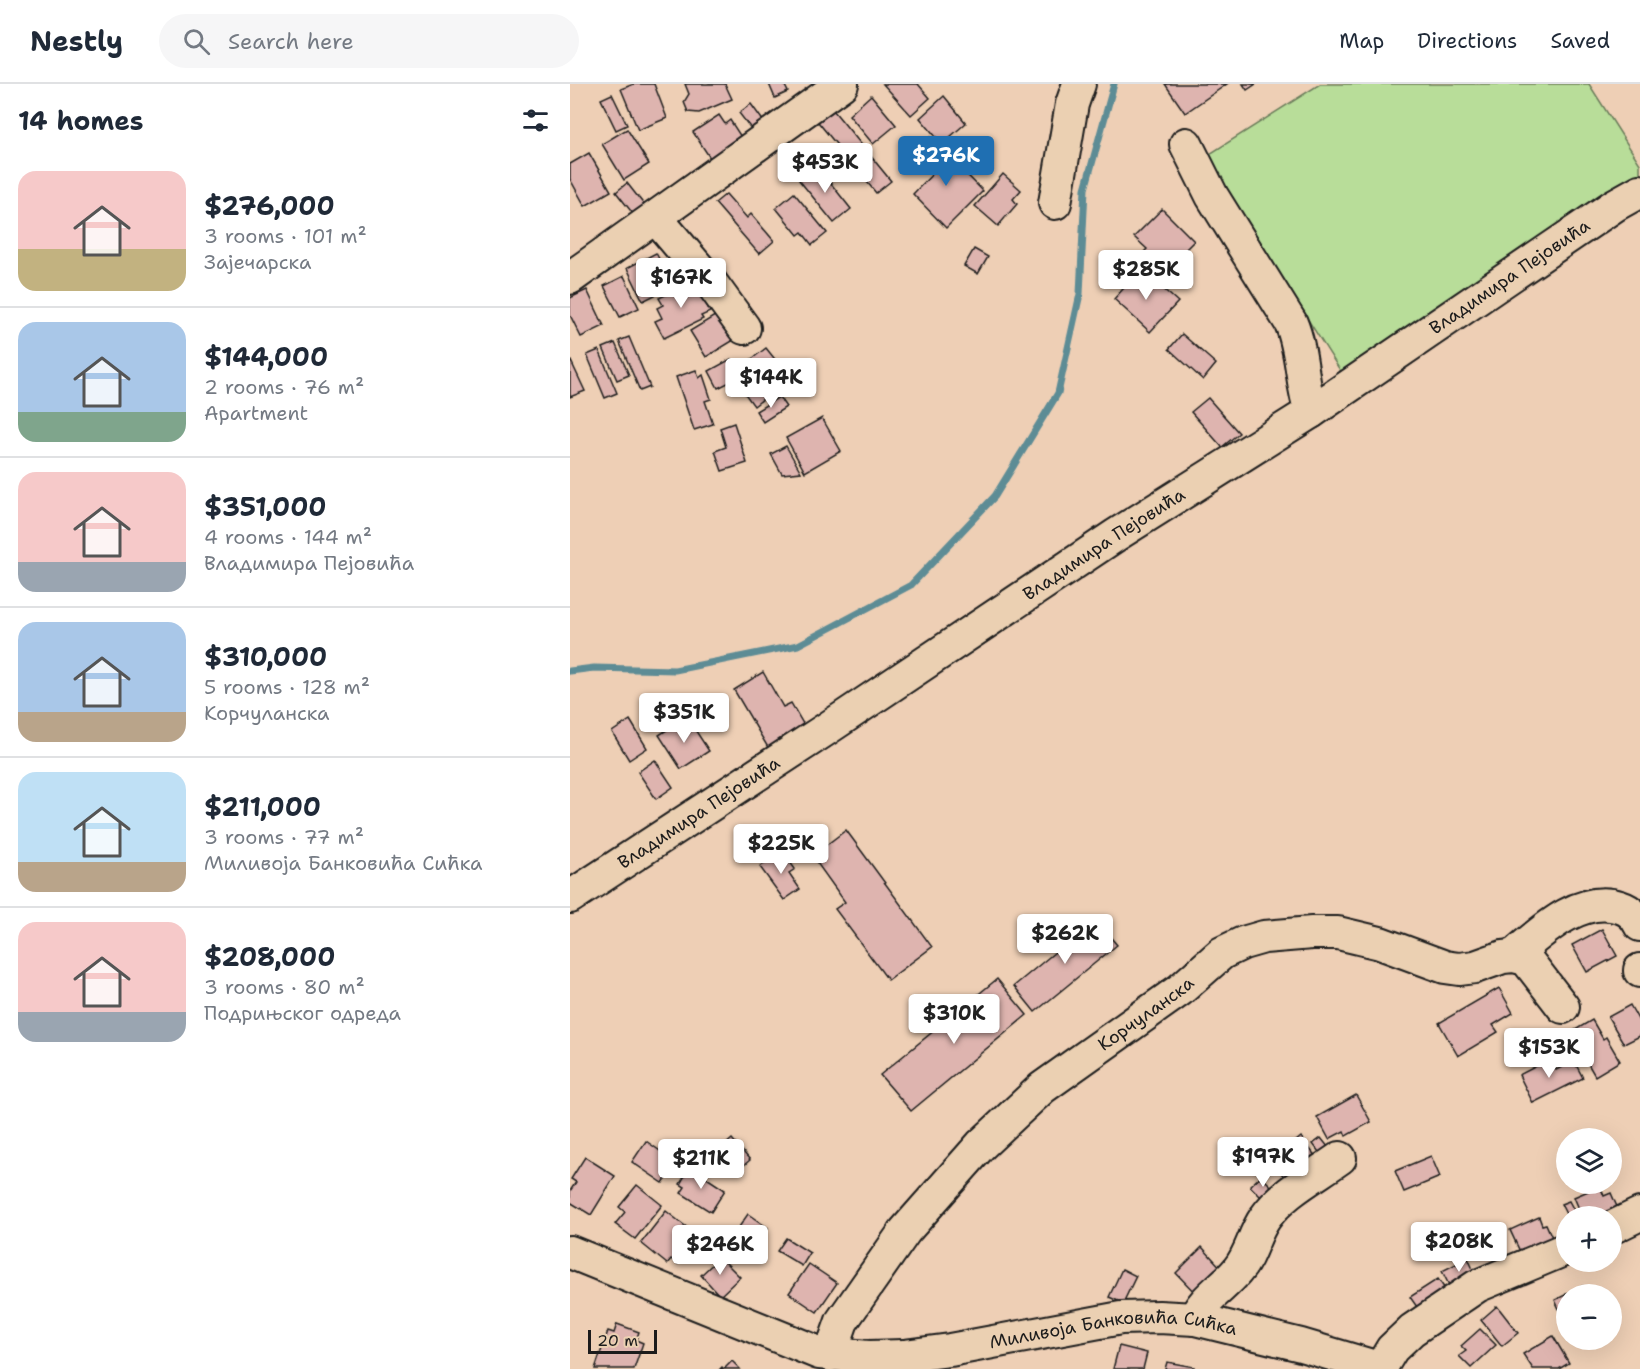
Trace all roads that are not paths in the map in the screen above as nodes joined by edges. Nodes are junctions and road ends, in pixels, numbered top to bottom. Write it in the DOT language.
graph roads {
  1 [pos="842,84"];
  2 [pos="1079,84"];
  3 [pos="1186,144"];
  4 [pos="1640,191"];
  5 [pos="1055,203"];
  6 [pos="656,218"];
  7 [pos="570,278"];
  8 [pos="744,328"];
  9 [pos="1311,412"];
  10 [pos="570,897"];
  11 [pos="1640,925"];
  12 [pos="1514,956"];
  13 [pos="1563,1007"];
  14 [pos="1340,1158"];
  15 [pos="1640,1214"];
  16 [pos="1622,1223"];
  17 [pos="570,1252"];
  18 [pos="1556,1254"];
  19 [pos="1195,1319"];
  20 [pos="830,1355"];
  21 [pos="1300,1357"];
  22 [pos="868,1363"];
  23 [pos="1381,1369"];
  1 -- 6 [label="street"];
  2 -- 5 [label="street"];
  3 -- 9 [label="street"];
  4 -- 9 [label="street, Владимира Пејовића"];
  6 -- 7 [label="street"];
  6 -- 8 [label="street"];
  9 -- 10 [label="street, Владимира Пејовића"];
  11 -- 12 [label="street"];
  12 -- 13 [label="street"];
  12 -- 20 [label="street, Корчуланска"];
  14 -- 19 [label="street"];
  15 -- 16 [label="street"];
  17 -- 20 [label="street, Миливоја Банковића Сићка"];
  18 -- 23 [label="street"];
  19 -- 21 [label="street, Миливоја Банковића Сићка"];
  19 -- 22 [label="street, Миливоја Банковића Сићка"];
  20 -- 22 [label="street, Миливоја Банковића Сићка"];
  21 -- 23 [label="street, Миливоја Банковића Сићка"];
}
